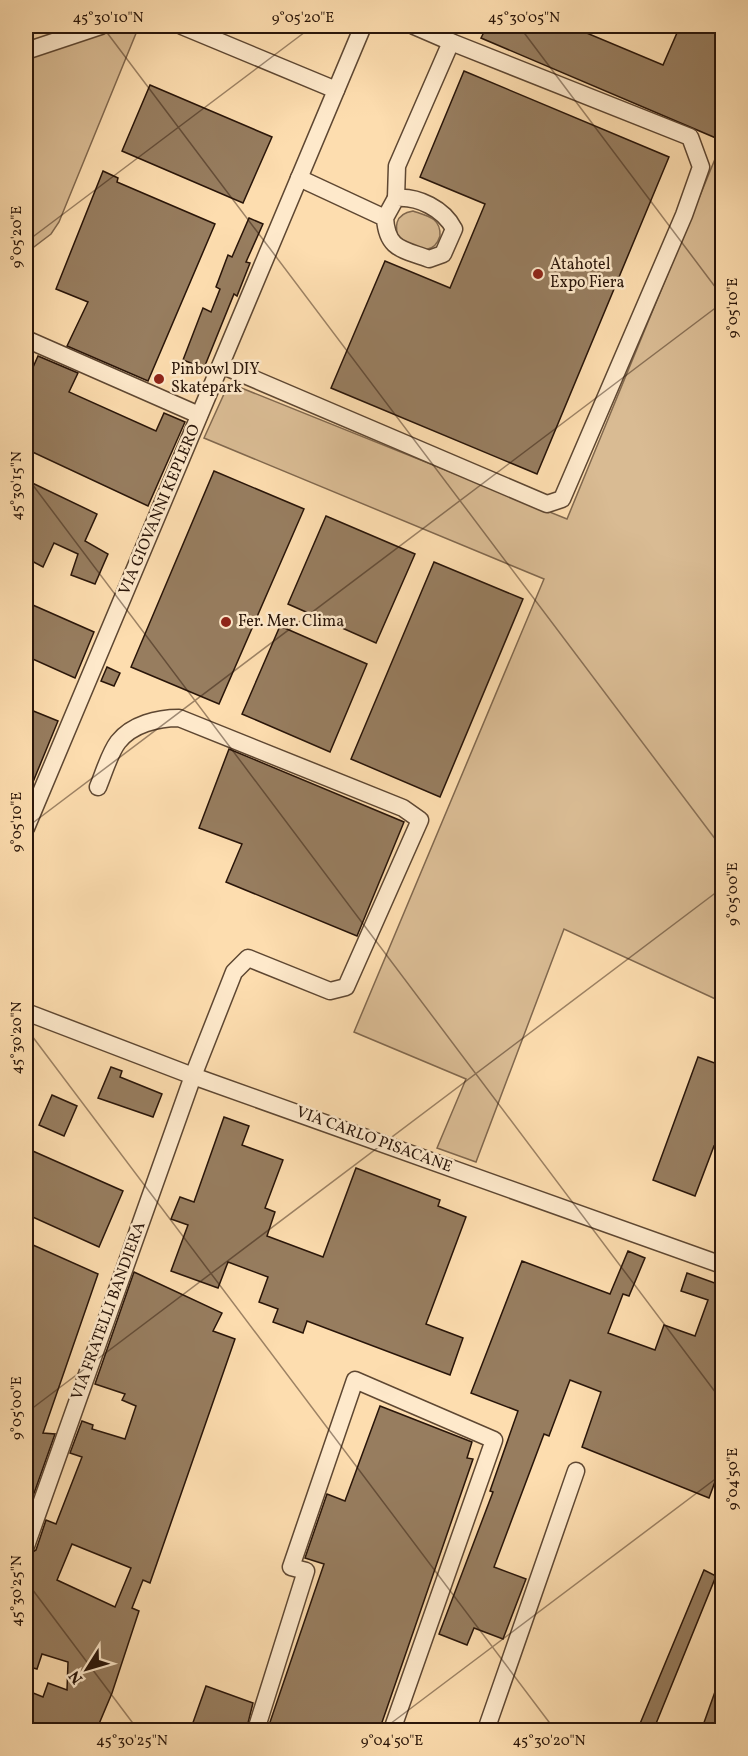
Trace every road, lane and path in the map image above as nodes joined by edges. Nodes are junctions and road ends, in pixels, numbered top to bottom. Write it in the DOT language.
graph roads {
  1 [pos="100,26"];
  2 [pos="182,26"];
  3 [pos="363,26"];
  4 [pos="414,26"];
  5 [pos="451,42"];
  6 [pos="26,51"];
  7 [pos="336,90"];
  8 [pos="299,178"];
  9 [pos="396,198"];
  10 [pos="385,218"];
  11 [pos="26,339"];
  12 [pos="221,365"];
  13 [pos="200,415"];
  14 [pos="98,787"];
  15 [pos="26,828"];
  16 [pos="26,1012"];
  17 [pos="193,1076"];
  18 [pos="723,1265"];
  19 [pos="576,1471"];
  20 [pos="26,1546"];
  21 [pos="256,1731"];
  22 [pos="392,1731"];
  23 [pos="486,1731"];
  1 -- 6 [label="street"];
  2 -- 7 [label="street"];
  3 -- 7 [label="street, VIA GIOVANNI KEPLERO"];
  4 -- 5 [label="street"];
  5 -- 9 [label="street"];
  5 -- 12 [label="street"];
  7 -- 8 [label="street, VIA GIOVANNI KEPLERO"];
  8 -- 10 [label="street"];
  8 -- 12 [label="street, VIA GIOVANNI KEPLERO"];
  9 -- 10 [label="street"];
  9 -- 10 [label="street"];
  11 -- 13 [label="street"];
  12 -- 13 [label="street, VIA GIOVANNI KEPLERO"];
  13 -- 15 [label="street, VIA GIOVANNI KEPLERO"];
  14 -- 17 [label="street, VIA FRATELLI BANDIERA"];
  16 -- 17 [label="street, VIA CARLO PISACANE"];
  17 -- 18 [label="street, VIA CARLO PISACANE"];
  17 -- 20 [label="street, VIA FRATELLI BANDIERA"];
  19 -- 23 [label="street"];
  21 -- 22 [label="street"];
}
